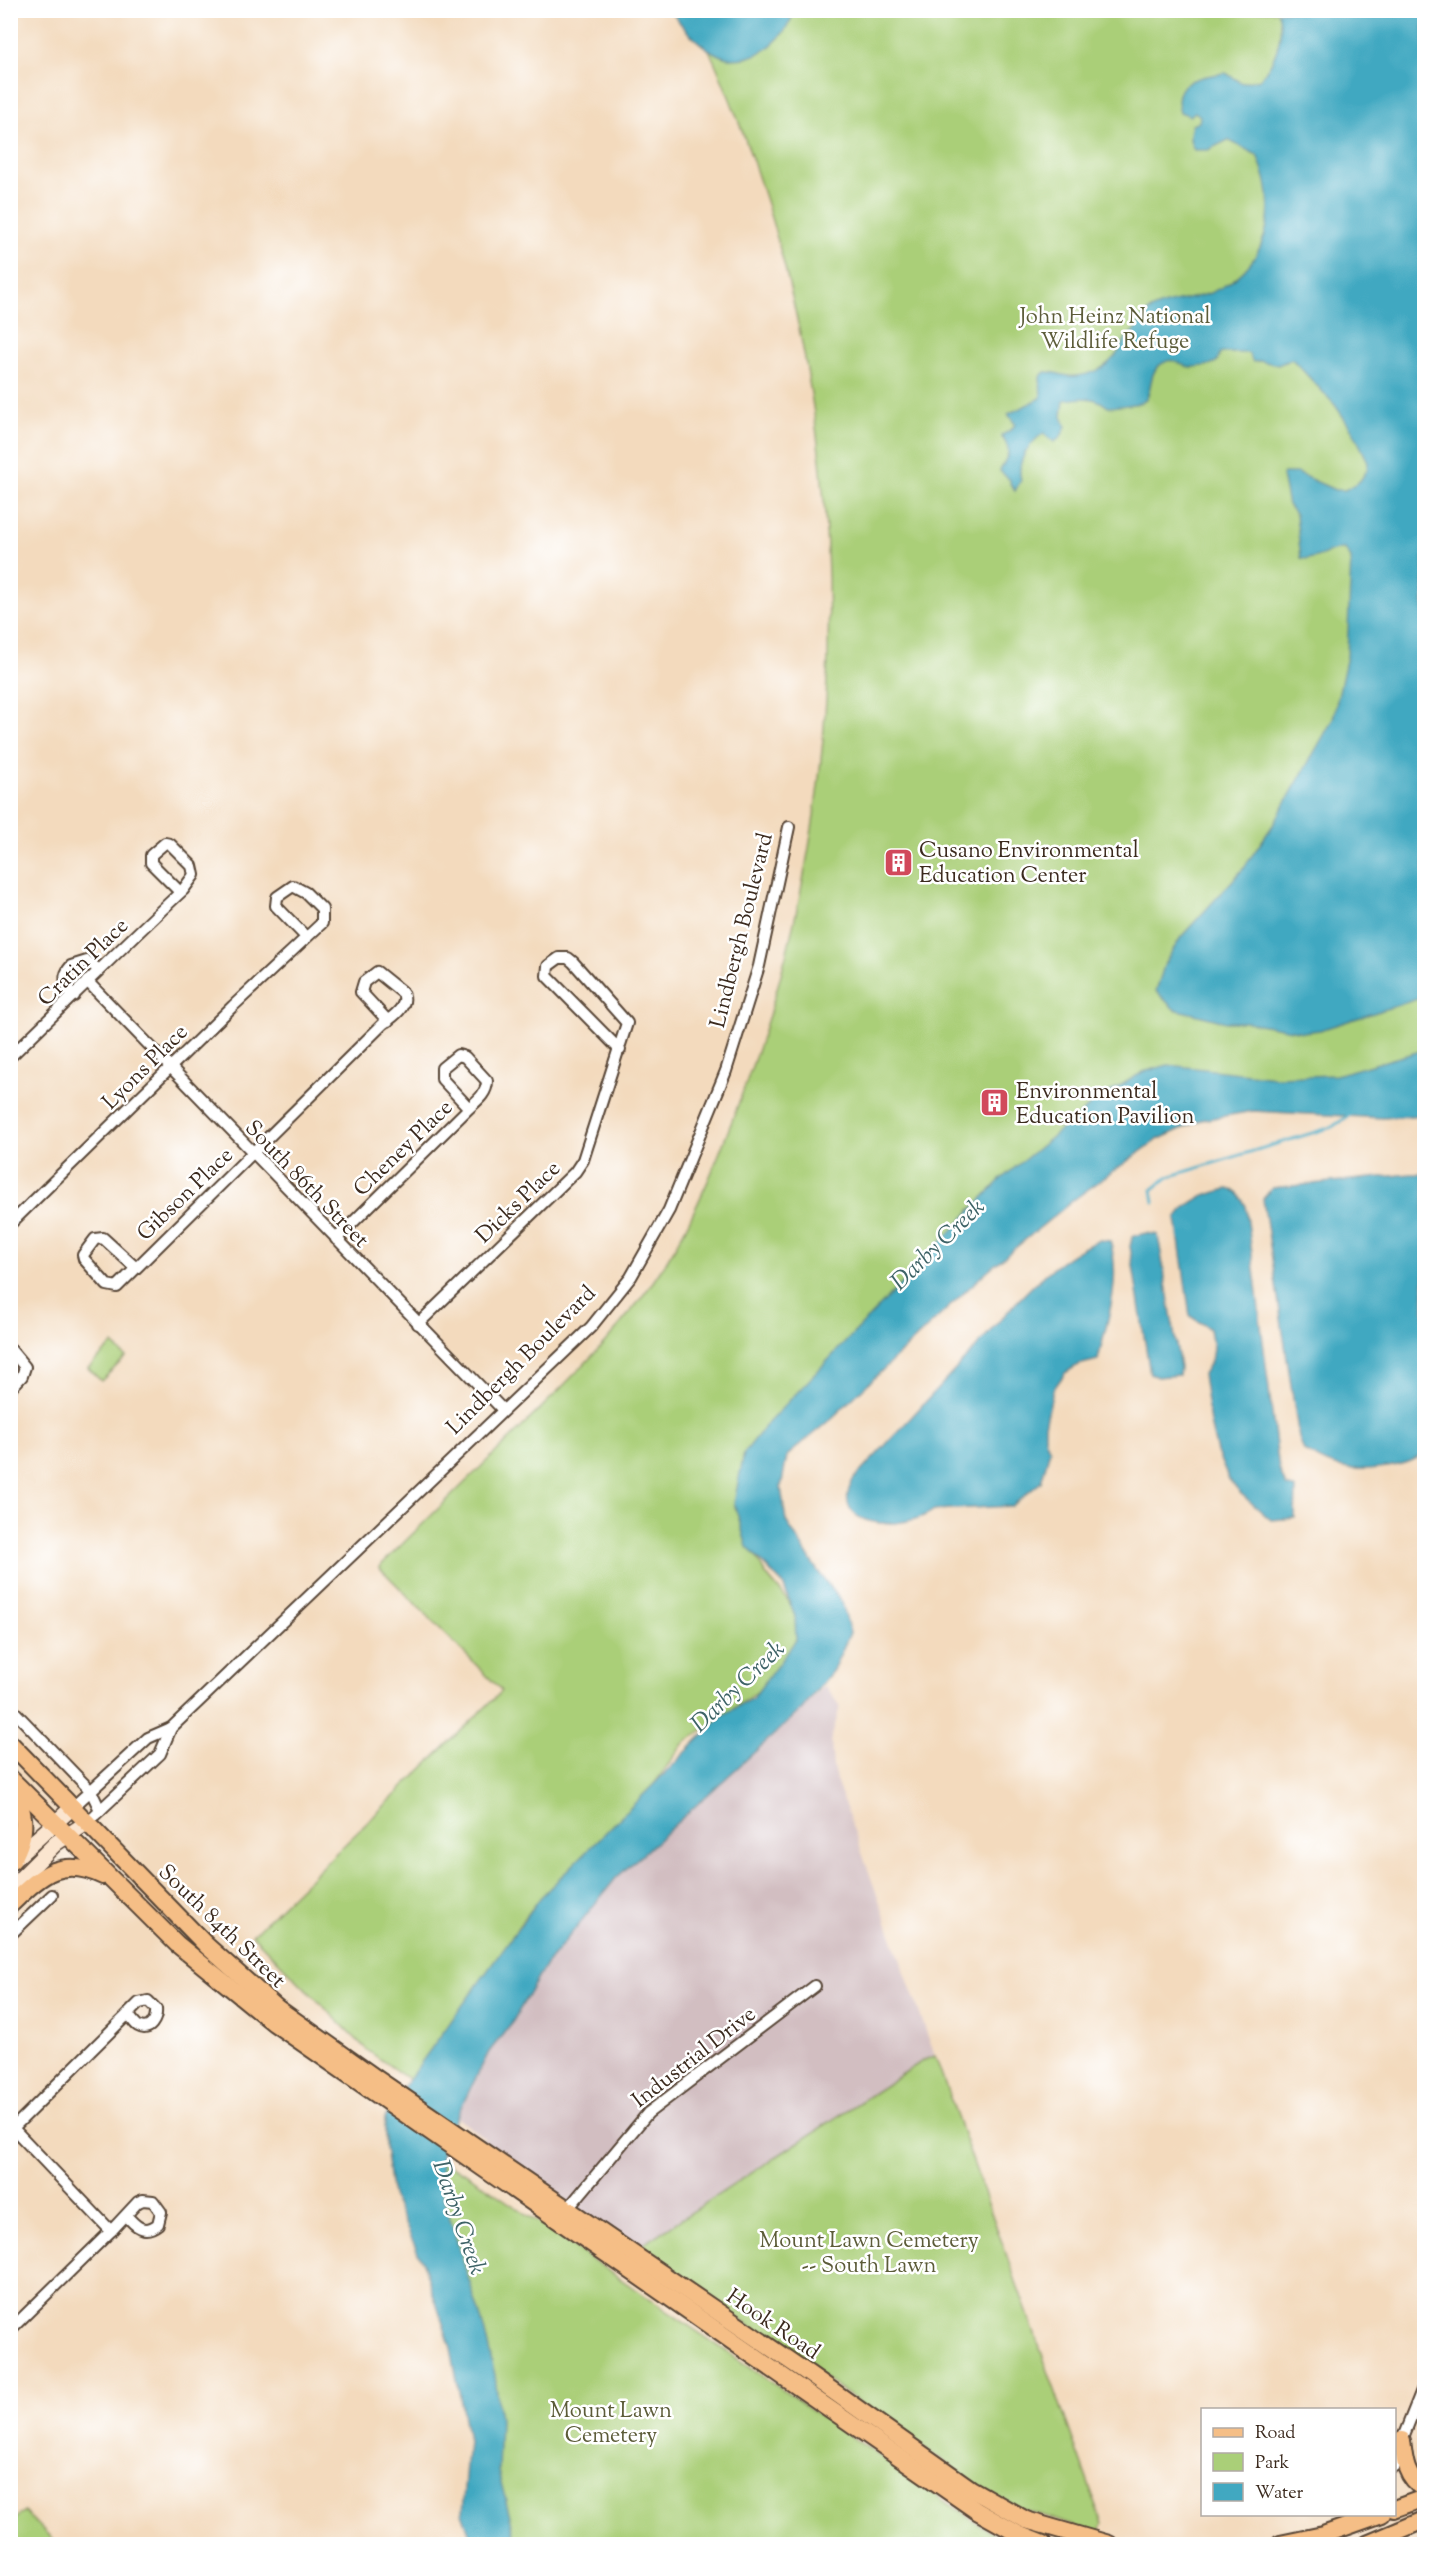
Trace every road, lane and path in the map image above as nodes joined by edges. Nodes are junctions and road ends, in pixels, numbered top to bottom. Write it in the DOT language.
graph roads {
  1 [pos="789,827"];
  2 [pos="180,892"];
  3 [pos="305,936"];
  4 [pos="98,969"];
  5 [pos="87,981"];
  6 [pos="74,996"];
  7 [pos="388,1021"];
  8 [pos="620,1050"];
  9 [pos="10,1057"];
  10 [pos="170,1069"];
  11 [pos="469,1108"];
  12 [pos="252,1153"];
  13 [pos="10,1224"];
  14 [pos="336,1239"];
  15 [pos="136,1268"];
  16 [pos="418,1324"];
  17 [pos="10,1349"];
  18 [pos="10,1389"];
  19 [pos="503,1410"];
  20 [pos="10,1707"];
  21 [pos="171,1728"];
  22 [pos="10,1743"];
  23 [pos="11,1778"];
  24 [pos="91,1791"];
  25 [pos="73,1807"];
  26 [pos="100,1810"];
  27 [pos="88,1822"];
  28 [pos="54,1823"];
  29 [pos="68,1836"];
  30 [pos="11,1861"];
  31 [pos="114,1882"];
  32 [pos="10,1889"];
  33 [pos="52,1895"];
  34 [pos="10,1905"];
  35 [pos="10,1935"];
  36 [pos="814,1986"];
  37 [pos="128,2014"];
  38 [pos="373,2084"];
  39 [pos="424,2119"];
  40 [pos="12,2126"];
  41 [pos="562,2214"];
  42 [pos="126,2215"];
  43 [pos="111,2231"];
  44 [pos="10,2330"];
  45 [pos="1425,2385"];
  46 [pos="1402,2440"];
  47 [pos="1396,2462"];
  48 [pos="1425,2489"];
  49 [pos="1425,2498"];
  50 [pos="1396,2510"];
  51 [pos="1378,2516"];
  52 [pos="1425,2520"];
  53 [pos="1043,2544"];
  54 [pos="1109,2544"];
  55 [pos="1280,2544"];
  56 [pos="1367,2544"];
  1 -- 19 [label="street, Lindbergh Boulevard"];
  2 -- 2 [label="street, Cratin Place"];
  2 -- 4 [label="street, Cratin Place"];
  3 -- 3 [label="street, Lyons Place"];
  3 -- 10 [label="street, Lyons Place"];
  4 -- 5 [label="street, Cratin Place"];
  4 -- 6 [label="street"];
  5 -- 6 [label="street, Cratin Place"];
  5 -- 10 [label="street, South 86th Street"];
  6 -- 9 [label="street, Cratin Place"];
  7 -- 7 [label="street, Gibson Place"];
  7 -- 12 [label="street, Gibson Place"];
  8 -- 8 [label="street, Dicks Place"];
  8 -- 16 [label="street, Dicks Place"];
  10 -- 12 [label="street, South 86th Street"];
  10 -- 13 [label="street, Lyons Place"];
  11 -- 11 [label="street, Cheney Place"];
  11 -- 14 [label="street, Cheney Place"];
  12 -- 14 [label="street, South 86th Street"];
  12 -- 15 [label="street, Gibson Place"];
  14 -- 16 [label="street, South 86th Street"];
  15 -- 15 [label="street, Gibson Place"];
  16 -- 19 [label="street, South 86th Street"];
  17 -- 18 [label="street"];
  19 -- 21 [label="street, Lindbergh Boulevard"];
  20 -- 24 [label="street"];
  21 -- 24 [label="street, Lindbergh Boulevard"];
  21 -- 26 [label="street, Lindbergh Boulevard"];
  22 -- 25 [label="main road, South 84th Street"];
  23 -- 28 [label="main road, South 84th Street"];
  23 -- 30 [label="main road"];
  24 -- 25 [label="street, Lindbergh Boulevard"];
  24 -- 26 [label="street"];
  25 -- 27 [label="main road, South 84th Street"];
  25 -- 28 [label="main road, Lindbergh Boulevard"];
  26 -- 27 [label="street, Lindbergh Boulevard"];
  27 -- 29 [label="main road, Lindbergh Boulevard"];
  27 -- 38 [label="main road, South 84th Street"];
  28 -- 29 [label="main road, South 84th Street"];
  28 -- 30 [label="main road, Lindbergh Boulevard"];
  29 -- 31 [label="main road, South 84th Street"];
  29 -- 32 [label="main road, Lindbergh Boulevard"];
  31 -- 34 [label="main road"];
  31 -- 38 [label="main road, South 84th Street"];
  33 -- 35 [label="street"];
  36 -- 41 [label="street, Industrial Drive"];
  37 -- 40 [label="street"];
  38 -- 39 [label="main road, South 84th Street"];
  39 -- 41 [label="main road, Hook Road"];
  40 -- 43 [label="street"];
  41 -- 53 [label="main road, Hook Road"];
  41 -- 54 [label="main road, Hook Road"];
  42 -- 43 [label="street"];
  43 -- 44 [label="street"];
  45 -- 46 [label="street"];
  46 -- 47 [label="street"];
  46 -- 48 [label="main road"];
  49 -- 50 [label="main road"];
  51 -- 55 [label="main road"];
  52 -- 56 [label="main road"];
}
